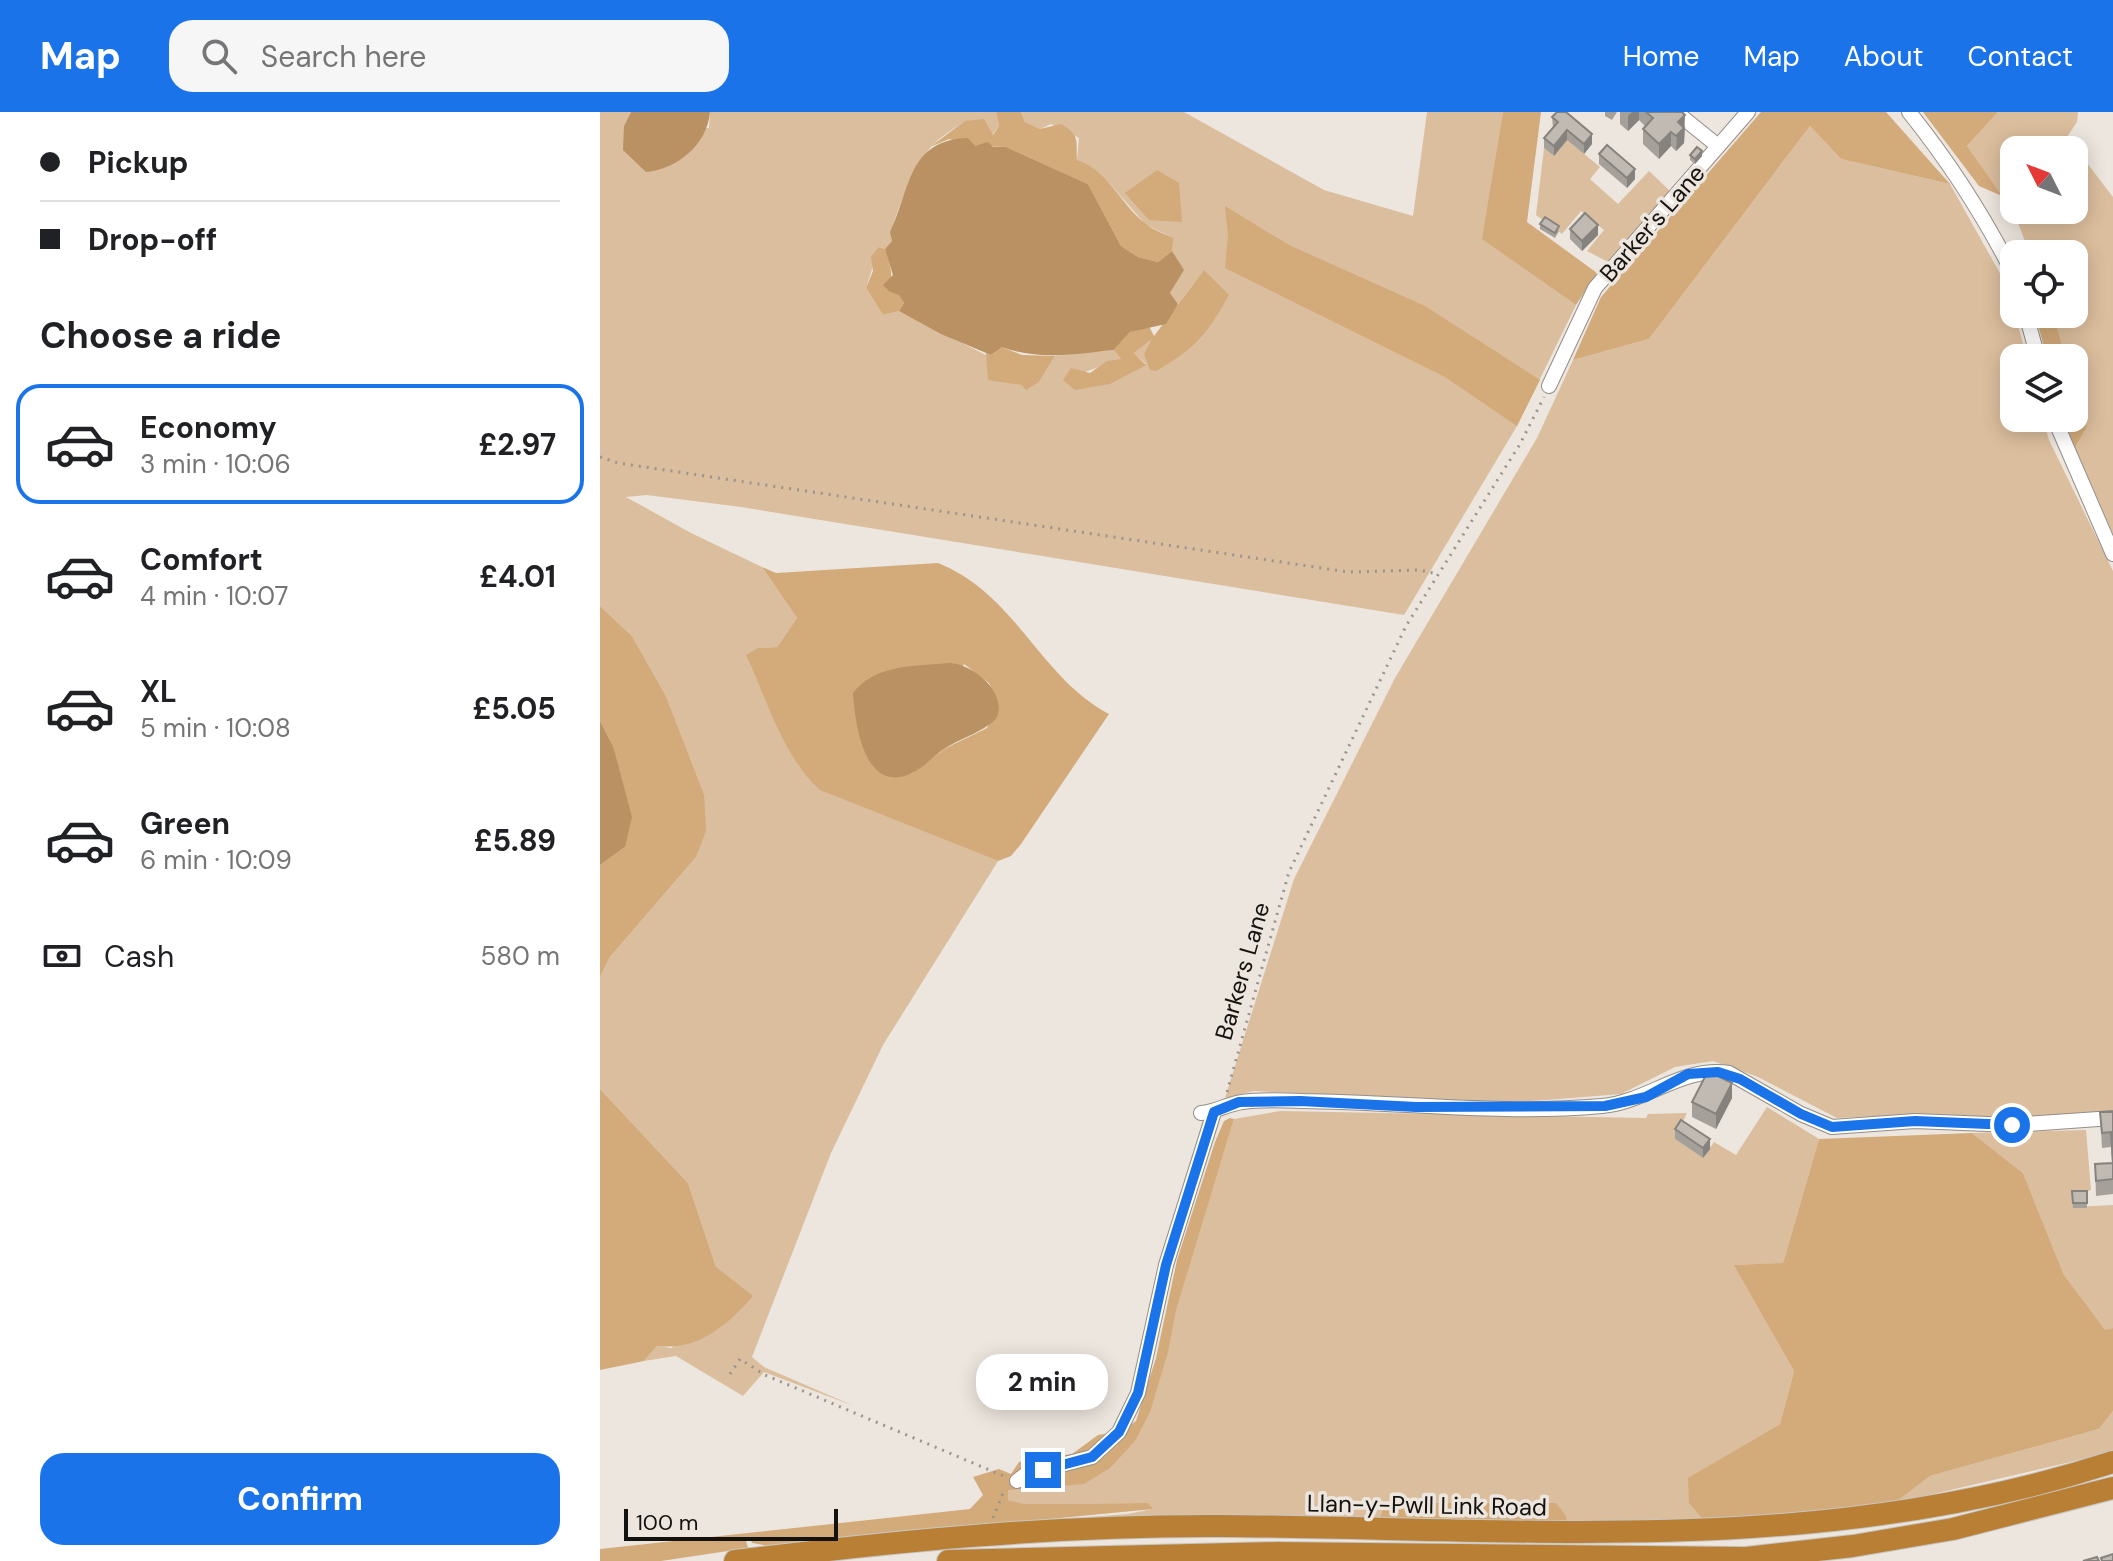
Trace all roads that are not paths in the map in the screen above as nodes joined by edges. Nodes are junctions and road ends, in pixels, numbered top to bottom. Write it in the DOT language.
graph roads {
  1 [pos="1676,112"];
  2 [pos="1748,112"];
  3 [pos="1909,112"];
  4 [pos="1718,146"];
  5 [pos="2000,247"];
  6 [pos="1549,386"];
  7 [pos="2060,432"];
  8 [pos="2113,554"];
  9 [pos="2113,1118"];
  10 [pos="2113,1462"];
  11 [pos="1016,1485"];
  12 [pos="2113,1488"];
  13 [pos="735,1561"];
  14 [pos="948,1561"];
  1 -- 4 [label="street"];
  2 -- 4 [label="street, Barker's Lane"];
  3 -- 5 [label="street"];
  4 -- 6 [label="street, Barker's Lane"];
  7 -- 8 [label="street"];
  9 -- 11 [label="street"];
  10 -- 13 [label="highway, Llan-y-Pwll Link Road"];
  12 -- 14 [label="highway, Llan-y-Pwll Link Road"];
}
